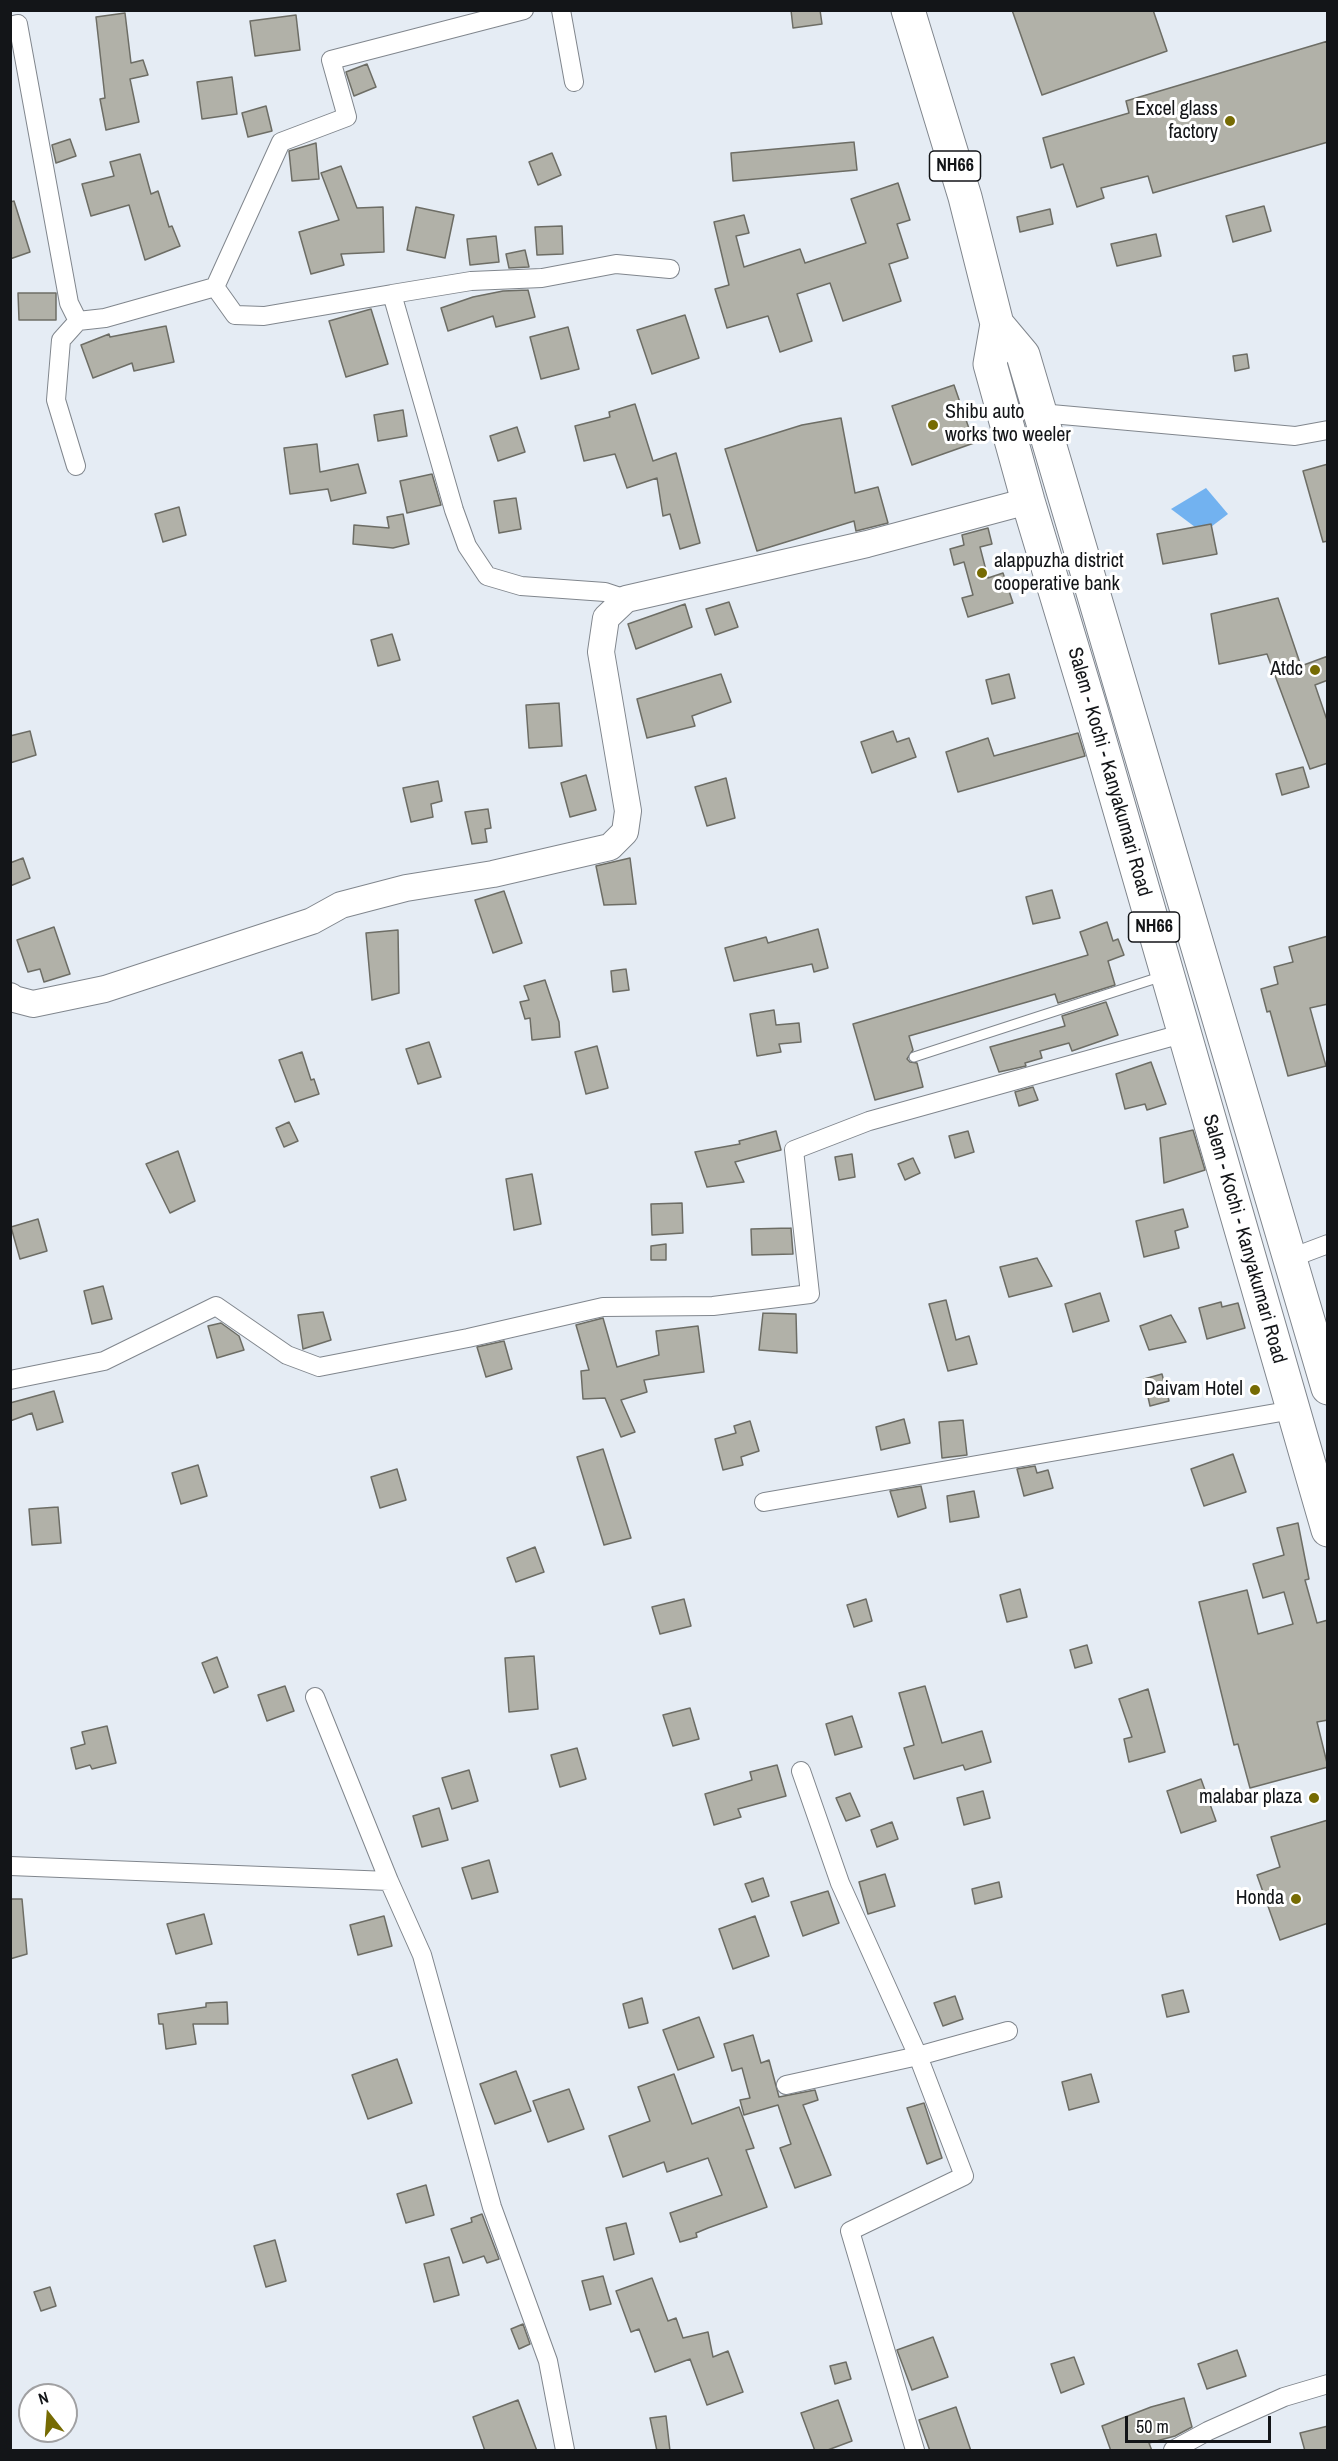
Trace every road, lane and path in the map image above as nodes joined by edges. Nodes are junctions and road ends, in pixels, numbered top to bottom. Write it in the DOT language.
graph roads {
  1 [pos="524,10"];
  2 [pos="561,10"];
  3 [pos="908,10"];
  4 [pos="10,26"];
  5 [pos="574,82"];
  6 [pos="670,269"];
  7 [pos="215,287"];
  8 [pos="392,294"];
  9 [pos="78,321"];
  10 [pos="997,324"];
  11 [pos="1040,413"];
  12 [pos="1328,430"];
  13 [pos="76,466"];
  14 [pos="1028,501"];
  15 [pos="616,596"];
  16 [pos="1168,974"];
  17 [pos="18,1004"];
  18 [pos="1185,1033"];
  19 [pos="914,1057"];
  20 [pos="1328,1244"];
  21 [pos="1290,1258"];
  22 [pos="10,1380"];
  23 [pos="1328,1388"];
  24 [pos="1293,1410"];
  25 [pos="764,1502"];
  26 [pos="1328,1530"];
  27 [pos="315,1697"];
  28 [pos="801,1771"];
  29 [pos="10,1866"];
  30 [pos="389,1881"];
  31 [pos="1008,2031"];
  32 [pos="918,2056"];
  33 [pos="786,2085"];
  34 [pos="1328,2384"];
  35 [pos="565,2451"];
  36 [pos="915,2451"];
  37 [pos="1173,2451"];
  1 -- 7 [label="street"];
  2 -- 5 [label="street"];
  3 -- 10 [label="highway, Salem - Kochi - Kanyakumari Road / NH66"];
  4 -- 9 [label="street"];
  6 -- 8 [label="street"];
  7 -- 8 [label="street"];
  7 -- 9 [label="street"];
  8 -- 15 [label="street"];
  9 -- 13 [label="street"];
  10 -- 11 [label="highway, Salem - Kochi - Kanyakumari Road / NH66"];
  10 -- 14 [label="highway, Salem - Kochi - Kanyakumari Road / NH66"];
  11 -- 12 [label="street"];
  11 -- 21 [label="highway, Salem - Kochi - Kanyakumari Road / NH66"];
  14 -- 15 [label="street"];
  14 -- 16 [label="highway, Salem - Kochi - Kanyakumari Road / NH66"];
  15 -- 17 [label="street"];
  16 -- 18 [label="highway, Salem - Kochi - Kanyakumari Road / NH66"];
  16 -- 19 [label="lane"];
  18 -- 22 [label="street"];
  18 -- 24 [label="highway, Salem - Kochi - Kanyakumari Road / NH66"];
  20 -- 21 [label="street"];
  21 -- 23 [label="highway, Salem - Kochi - Kanyakumari Road / NH66"];
  24 -- 25 [label="street"];
  24 -- 26 [label="highway, Salem - Kochi - Kanyakumari Road / NH66"];
  27 -- 30 [label="street"];
  28 -- 32 [label="street"];
  29 -- 30 [label="street"];
  30 -- 35 [label="street"];
  31 -- 32 [label="street"];
  32 -- 33 [label="street"];
  32 -- 36 [label="street"];
  34 -- 37 [label="street"];
}
